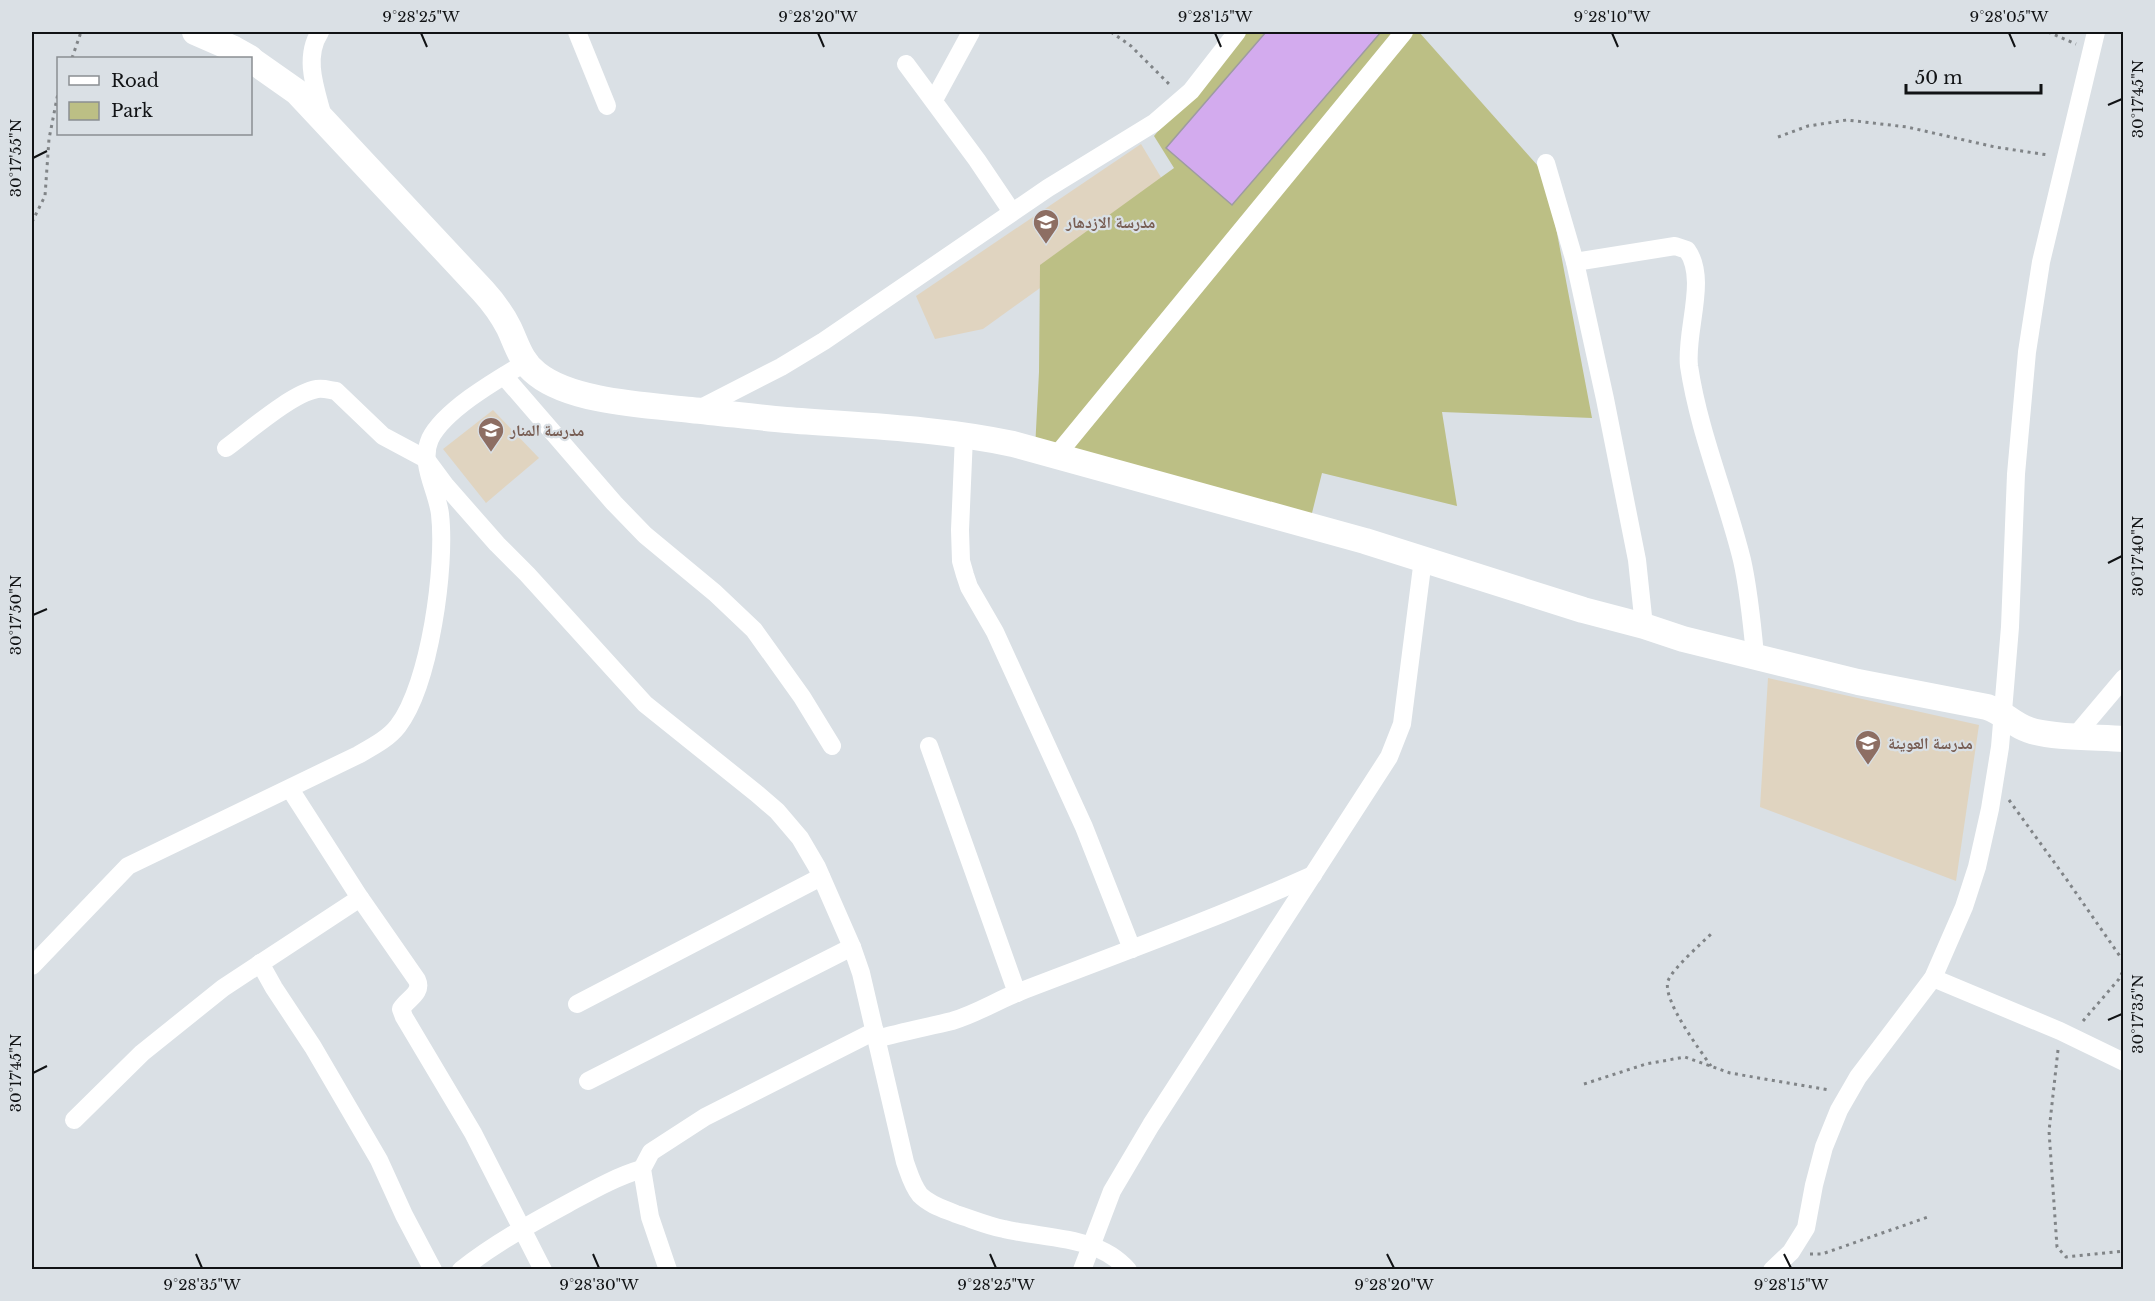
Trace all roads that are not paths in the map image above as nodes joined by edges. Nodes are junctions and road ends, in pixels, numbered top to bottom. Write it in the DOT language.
graph roads {
  1 [pos="195,32"];
  2 [pos="320,32"];
  3 [pos="577,32"];
  4 [pos="971,32"];
  5 [pos="1237,32"];
  6 [pos="1404,32"];
  7 [pos="2097,32"];
  8 [pos="246,57"];
  9 [pos="252,60"];
  10 [pos="906,64"];
  11 [pos="934,100"];
  12 [pos="607,106"];
  13 [pos="324,119"];
  14 [pos="1545,163"];
  15 [pos="1012,212"];
  16 [pos="1575,262"];
  17 [pos="525,363"];
  18 [pos="504,376"];
  19 [pos="695,411"];
  20 [pos="964,436"];
  21 [pos="226,448"];
  22 [pos="1056,456"];
  23 [pos="426,459"];
  24 [pos="1423,559"];
  25 [pos="1644,626"];
  26 [pos="1755,655"];
  27 [pos="2124,678"];
  28 [pos="2002,714"];
  29 [pos="2075,736"];
  30 [pos="2124,739"];
  31 [pos="832,746"];
  32 [pos="929,746"];
  33 [pos="291,789"];
  34 [pos="1313,875"];
  35 [pos="821,877"];
  36 [pos="360,898"];
  37 [pos="852,947"];
  38 [pos="1132,949"];
  39 [pos="260,963"];
  40 [pos="32,966"];
  41 [pos="1933,978"];
  42 [pos="1017,993"];
  43 [pos="577,1004"];
  44 [pos="876,1035"];
  45 [pos="2124,1062"];
  46 [pos="588,1081"];
  47 [pos="74,1120"];
  48 [pos="642,1169"];
  49 [pos="522,1228"];
  50 [pos="1091,1245"];
  51 [pos="433,1269"];
  52 [pos="461,1269"];
  53 [pos="543,1269"];
  54 [pos="668,1269"];
  55 [pos="1082,1269"];
  56 [pos="1128,1269"];
  57 [pos="1772,1269"];
  1 -- 8 [label="street"];
  2 -- 13 [label="street"];
  3 -- 12 [label="street"];
  4 -- 11 [label="street"];
  5 -- 15 [label="street"];
  6 -- 22 [label="street"];
  7 -- 28 [label="street"];
  9 -- 13 [label="street"];
  10 -- 11 [label="street"];
  11 -- 15 [label="street"];
  13 -- 17 [label="street"];
  14 -- 16 [label="street"];
  15 -- 19 [label="street"];
  16 -- 25 [label="street"];
  16 -- 26 [label="street"];
  17 -- 18 [label="street"];
  17 -- 19 [label="street"];
  18 -- 23 [label="street"];
  18 -- 31 [label="street"];
  19 -- 20 [label="street"];
  20 -- 22 [label="street"];
  20 -- 38 [label="street"];
  21 -- 23 [label="street"];
  22 -- 24 [label="street"];
  23 -- 33 [label="street"];
  23 -- 35 [label="street"];
  24 -- 25 [label="street"];
  24 -- 34 [label="street"];
  25 -- 26 [label="street"];
  26 -- 28 [label="street"];
  27 -- 29 [label="street"];
  28 -- 29 [label="street"];
  28 -- 41 [label="street"];
  29 -- 30 [label="street"];
  32 -- 42 [label="street"];
  33 -- 36 [label="street"];
  33 -- 40 [label="street"];
  34 -- 38 [label="street"];
  34 -- 50 [label="street"];
  35 -- 37 [label="street"];
  35 -- 43 [label="street"];
  36 -- 39 [label="street"];
  36 -- 49 [label="street"];
  37 -- 44 [label="street"];
  37 -- 46 [label="street"];
  38 -- 42 [label="street"];
  39 -- 47 [label="street"];
  39 -- 51 [label="street"];
  41 -- 45 [label="street"];
  41 -- 57 [label="street"];
  42 -- 44 [label="street"];
  44 -- 48 [label="street"];
  44 -- 50 [label="street"];
  48 -- 49 [label="street"];
  48 -- 54 [label="street"];
  49 -- 52 [label="street"];
  49 -- 53 [label="street"];
  50 -- 55 [label="street"];
  50 -- 56 [label="street"];
}
